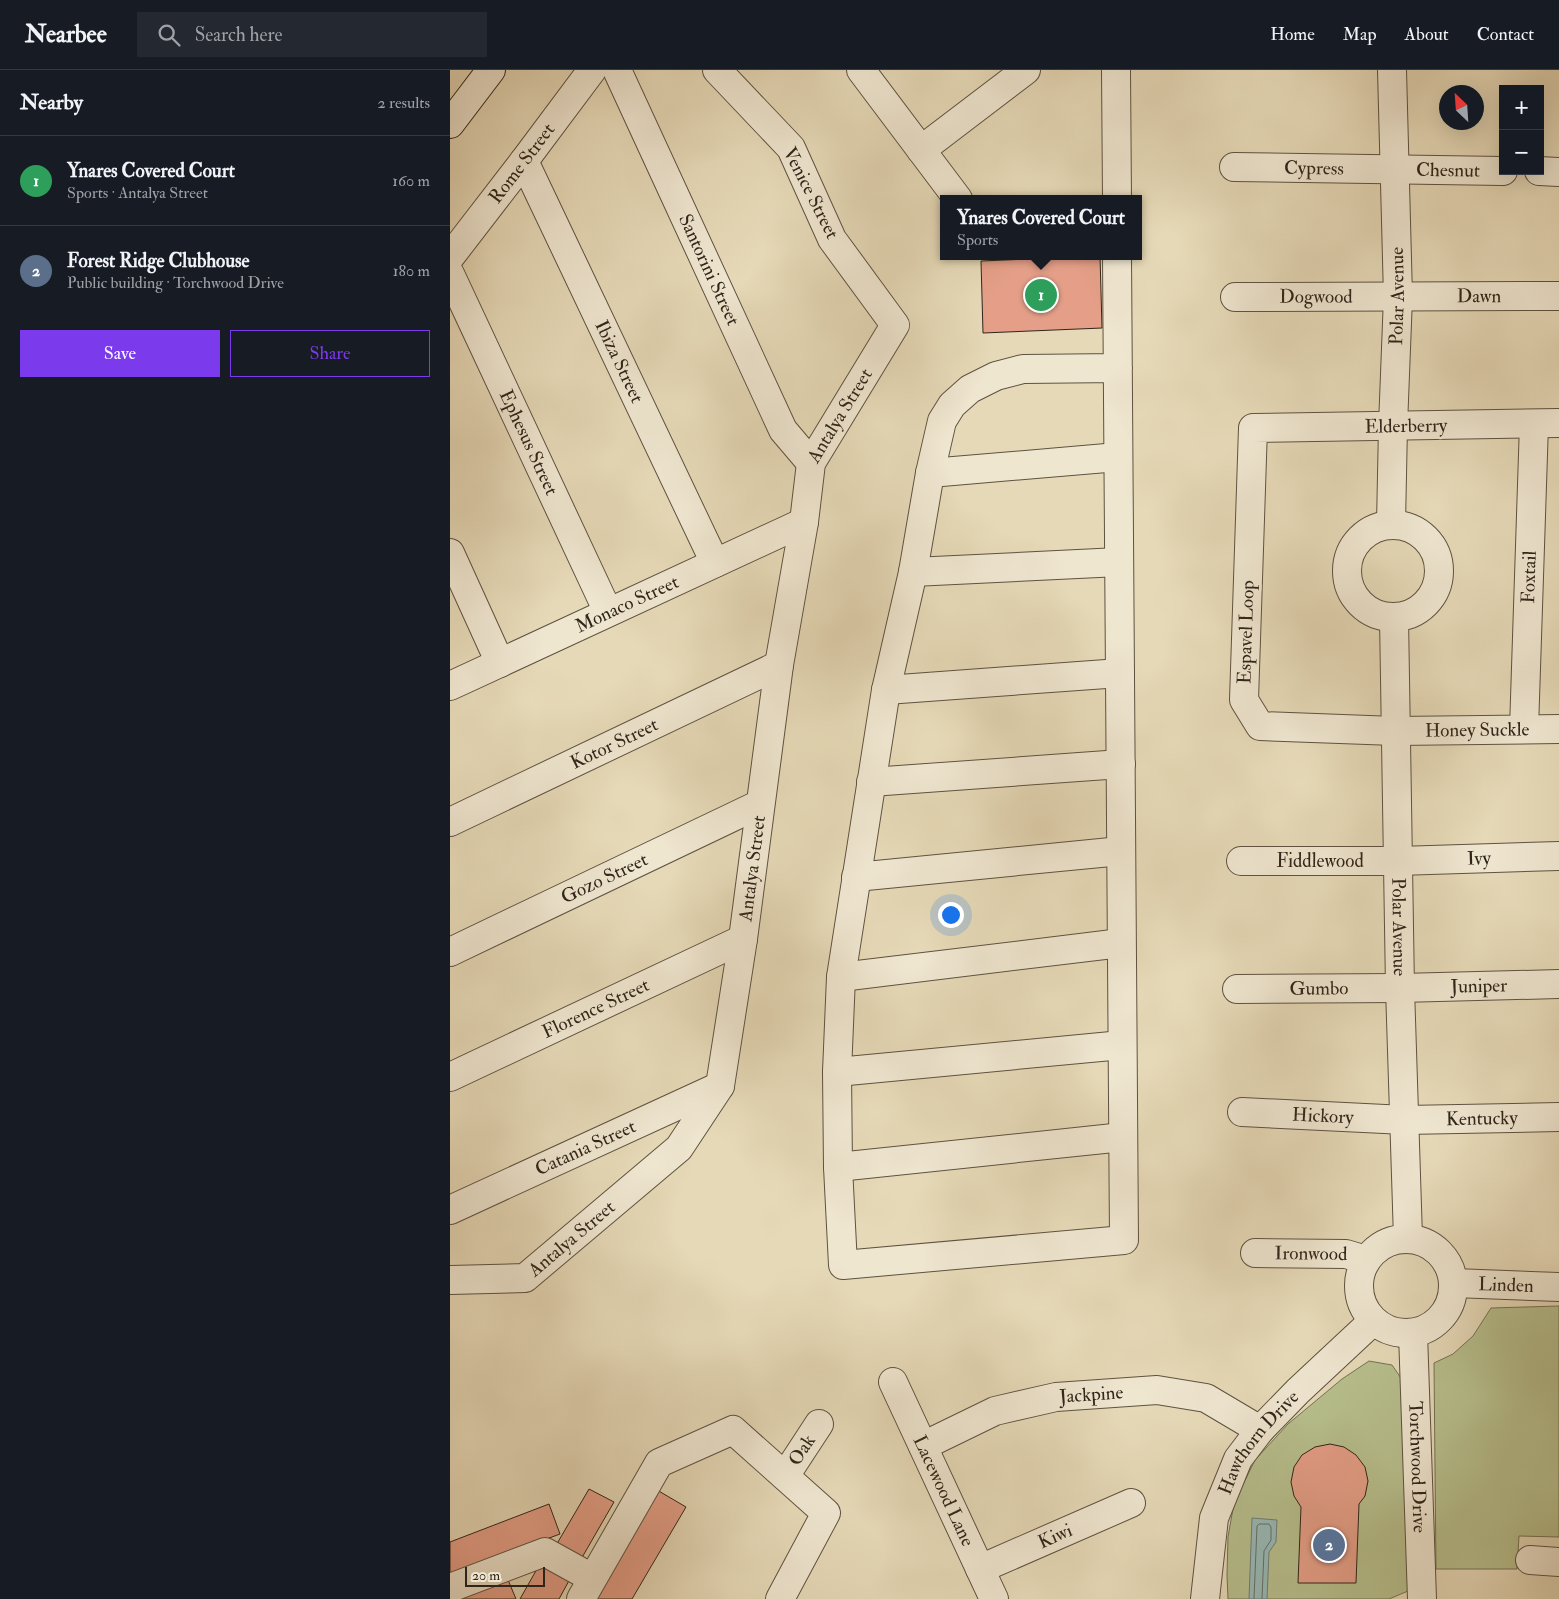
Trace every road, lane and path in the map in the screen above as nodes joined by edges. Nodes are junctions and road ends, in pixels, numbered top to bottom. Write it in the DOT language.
graph roads {
  1 [pos="491,70"];
  2 [pos="592,70"];
  3 [pos="617,70"];
  4 [pos="717,70"];
  5 [pos="1026,70"];
  6 [pos="1116,70"];
  7 [pos="1392,70"];
  8 [pos="874,75"];
  9 [pos="450,124"];
  10 [pos="921,150"];
  11 [pos="524,162"];
  12 [pos="1234,167"];
  13 [pos="1394,168"];
  14 [pos="1499,171"];
  15 [pos="1544,171"];
  16 [pos="1559,172"];
  17 [pos="955,195"];
  18 [pos="1117,195"];
  19 [pos="450,257"];
  20 [pos="1117,260"];
  21 [pos="450,274"];
  22 [pos="1559,296"];
  23 [pos="1235,297"];
  24 [pos="1398,297"];
  25 [pos="895,325"];
  26 [pos="1118,368"];
  27 [pos="1546,424"];
  28 [pos="1393,426"];
  29 [pos="1253,428"];
  30 [pos="1118,457"];
  31 [pos="811,463"];
  32 [pos="930,472"];
  33 [pos="804,522"];
  34 [pos="1391,524"];
  35 [pos="450,553"];
  36 [pos="1119,562"];
  37 [pos="715,563"];
  38 [pos="913,572"];
  39 [pos="608,612"];
  40 [pos="1394,617"];
  41 [pos="500,663"];
  42 [pos="779,665"];
  43 [pos="1120,673"];
  44 [pos="450,686"];
  45 [pos="886,690"];
  46 [pos="1524,729"];
  47 [pos="1559,729"];
  48 [pos="1396,731"];
  49 [pos="1120,764"];
  50 [pos="871,782"];
  51 [pos="760,804"];
  52 [pos="450,822"];
  53 [pos="1121,851"];
  54 [pos="1559,856"];
  55 [pos="1240,861"];
  56 [pos="1398,861"];
  57 [pos="856,877"];
  58 [pos="742,939"];
  59 [pos="1121,943"];
  60 [pos="450,952"];
  61 [pos="841,977"];
  62 [pos="1559,984"];
  63 [pos="1400,988"];
  64 [pos="1238,989"];
  65 [pos="1122,1045"];
  66 [pos="837,1072"];
  67 [pos="450,1077"];
  68 [pos="720,1086"];
  69 [pos="1242,1112"];
  70 [pos="1559,1117"];
  71 [pos="1405,1120"];
  72 [pos="1123,1137"];
  73 [pos="838,1167"];
  74 [pos="450,1210"];
  75 [pos="1408,1238"];
  76 [pos="1255,1253"];
  77 [pos="1366,1260"];
  78 [pos="450,1280"];
  79 [pos="1454,1283"];
  80 [pos="1559,1288"];
  81 [pos="1373,1321"];
  82 [pos="1412,1333"];
  83 [pos="893,1382"];
  84 [pos="819,1424"];
  85 [pos="1260,1430"];
  86 [pos="923,1446"];
  87 [pos="785,1476"];
  88 [pos="1131,1503"];
  89 [pos="1530,1560"];
  90 [pos="1559,1562"];
  91 [pos="980,1569"];
  92 [pos="450,1588"];
  93 [pos="587,1589"];
  94 [pos="782,1598"];
  95 [pos="994,1599"];
  96 [pos="1205,1599"];
  97 [pos="1422,1599"];
  1 -- 9 [label="street"];
  2 -- 11 [label="street, Rome Street"];
  3 -- 31 [label="street, Santorini Street"];
  4 -- 25 [label="street, Venice Street"];
  5 -- 10 [label="street"];
  6 -- 18 [label="street"];
  7 -- 13 [label="street, Polar Avenue"];
  8 -- 10 [label="street"];
  10 -- 17 [label="street"];
  11 -- 19 [label="street, Rome Street"];
  11 -- 37 [label="street, Ibiza Street"];
  12 -- 13 [label="street, Cypress"];
  13 -- 14 [label="street, Chesnut"];
  13 -- 24 [label="street, Polar Avenue"];
  15 -- 16 [label="street"];
  20 -- 26 [label="street"];
  21 -- 39 [label="street, Ephesus Street"];
  22 -- 24 [label="street, Dawn"];
  23 -- 24 [label="street, Dogwood"];
  24 -- 28 [label="street, Polar Avenue"];
  25 -- 31 [label="street, Antalya Street"];
  26 -- 30 [label="street"];
  26 -- 32 [label="street"];
  27 -- 28 [label="street, Elderberry"];
  27 -- 46 [label="street, Foxtail"];
  28 -- 29 [label="street, Elderberry"];
  28 -- 34 [label="street, Polar Avenue"];
  29 -- 48 [label="street, Espavel Loop"];
  30 -- 32 [label="street"];
  30 -- 36 [label="street"];
  31 -- 33 [label="street, Antalya Street"];
  32 -- 38 [label="street"];
  33 -- 37 [label="street, Monaco Street"];
  33 -- 42 [label="street, Antalya Street"];
  34 -- 40 [label="street"];
  34 -- 40 [label="street"];
  35 -- 41 [label="street"];
  36 -- 38 [label="street"];
  36 -- 43 [label="street"];
  37 -- 39 [label="street, Monaco Street"];
  38 -- 45 [label="street"];
  39 -- 41 [label="street, Monaco Street"];
  40 -- 48 [label="street, Polar Avenue"];
  41 -- 44 [label="street, Monaco Street"];
  42 -- 51 [label="street, Antalya Street"];
  42 -- 52 [label="street, Kotor Street"];
  43 -- 45 [label="street"];
  43 -- 49 [label="street"];
  45 -- 50 [label="street"];
  46 -- 47 [label="street, Honey Suckle"];
  46 -- 48 [label="street, Honey Suckle"];
  48 -- 56 [label="street, Polar Avenue"];
  49 -- 50 [label="street"];
  49 -- 53 [label="street"];
  50 -- 57 [label="street"];
  51 -- 58 [label="street, Antalya Street"];
  51 -- 60 [label="street, Gozo Street"];
  53 -- 57 [label="street"];
  53 -- 59 [label="street"];
  54 -- 56 [label="street, Ivy"];
  55 -- 56 [label="street, Fiddlewood"];
  56 -- 63 [label="street, Polar Avenue"];
  57 -- 61 [label="street"];
  58 -- 67 [label="street, Florence Street"];
  58 -- 68 [label="street, Antalya Street"];
  59 -- 61 [label="street"];
  59 -- 65 [label="street"];
  61 -- 66 [label="street"];
  62 -- 63 [label="street, Juniper"];
  63 -- 64 [label="street, Gumbo"];
  63 -- 71 [label="street, Polar Avenue"];
  65 -- 66 [label="street"];
  65 -- 72 [label="street"];
  66 -- 73 [label="street"];
  68 -- 74 [label="street, Catania Street"];
  68 -- 78 [label="street, Antalya Street"];
  69 -- 71 [label="street, Hickory"];
  70 -- 71 [label="street, Kentucky"];
  71 -- 75 [label="street, Polar Avenue"];
  72 -- 73 [label="street"];
  72 -- 73 [label="street"];
  75 -- 77 [label="street"];
  75 -- 79 [label="street"];
  76 -- 77 [label="street, Ironwood"];
  77 -- 81 [label="street"];
  79 -- 80 [label="street, Linden"];
  79 -- 82 [label="street"];
  81 -- 82 [label="street"];
  81 -- 85 [label="street, Hawthorn Drive"];
  82 -- 97 [label="street, Torchwood Drive"];
  83 -- 86 [label="street, Lacewood Lane"];
  84 -- 87 [label="street, Oak"];
  85 -- 86 [label="street, Jackpine"];
  85 -- 96 [label="street, Hawthorn Drive"];
  86 -- 91 [label="street, Lacewood Lane"];
  87 -- 93 [label="street"];
  87 -- 94 [label="street"];
  88 -- 91 [label="street, Kiwi"];
  89 -- 90 [label="street"];
  91 -- 95 [label="street, Lacewood Lane"];
  92 -- 93 [label="street"];
}
